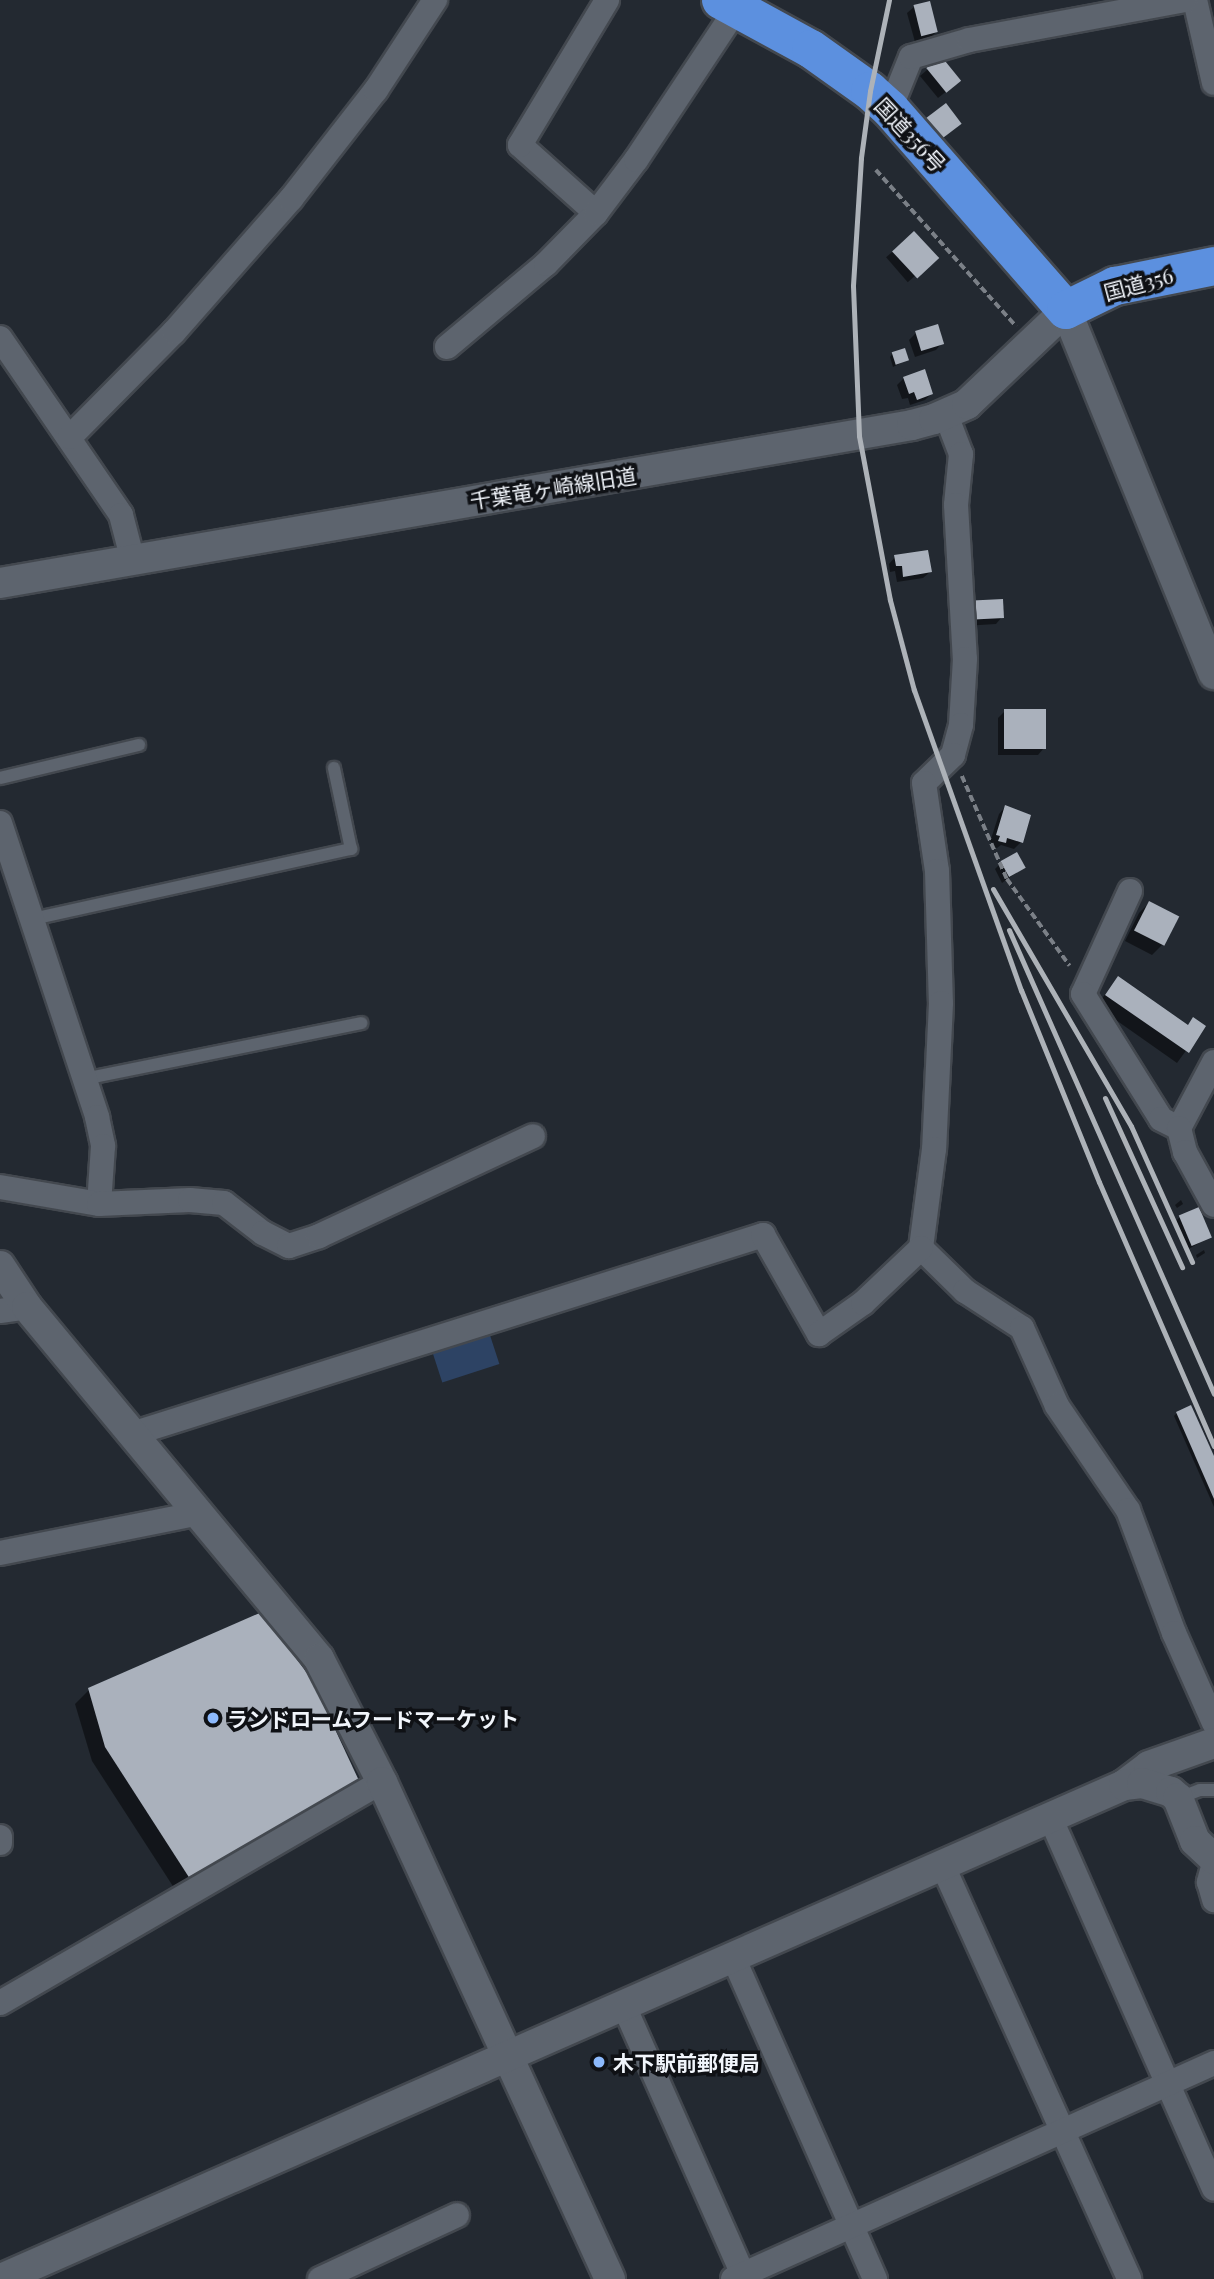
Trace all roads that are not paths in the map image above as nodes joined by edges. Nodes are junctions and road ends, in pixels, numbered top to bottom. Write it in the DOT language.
graph roads {
  1 [pos="435,0"];
  2 [pos="607,0"];
  3 [pos="1184,0"];
  4 [pos="1195,0"];
  5 [pos="729,4"];
  6 [pos="1214,83"];
  7 [pos="890,109"];
  8 [pos="596,213"];
  9 [pos="1214,266"];
  10 [pos="1066,310"];
  11 [pos="0,338"];
  12 [pos="447,347"];
  13 [pos="946,415"];
  14 [pos="70,437"];
  15 [pos="133,561"];
  16 [pos="0,583"];
  17 [pos="1214,674"];
  18 [pos="139,745"];
  19 [pos="334,768"];
  20 [pos="0,778"];
  21 [pos="0,823"];
  22 [pos="1130,891"];
  23 [pos="32,919"];
  24 [pos="361,1023"];
  25 [pos="1214,1062"];
  26 [pos="84,1079"];
  27 [pos="1179,1128"];
  28 [pos="533,1136"];
  29 [pos="0,1187"];
  30 [pos="99,1204"];
  31 [pos="1214,1205"];
  32 [pos="921,1248"];
  33 [pos="0,1266"];
  34 [pos="13,1309"];
  35 [pos="132,1434"];
  36 [pos="200,1513"];
  37 [pos="0,1553"];
  38 [pos="1214,1723"];
  39 [pos="1214,1742"];
  40 [pos="1183,1754"];
  41 [pos="382,1782"];
  42 [pos="1124,1785"];
  43 [pos="1214,1790"];
  44 [pos="1178,1798"];
  45 [pos="1050,1817"];
  46 [pos="0,1837"];
  47 [pos="0,1843"];
  48 [pos="1214,1861"];
  49 [pos="942,1864"];
  50 [pos="1214,1900"];
  51 [pos="733,1956"];
  52 [pos="0,2003"];
  53 [pos="624,2006"];
  54 [pos="509,2055"];
  55 [pos="1214,2063"];
  56 [pos="1167,2084"];
  57 [pos="1063,2132"];
  58 [pos="1214,2188"];
  59 [pos="457,2215"];
  60 [pos="851,2227"];
  61 [pos="51,2269"];
  62 [pos="740,2277"];
  63 [pos="1,2279"];
  64 [pos="320,2279"];
  65 [pos="610,2279"];
  66 [pos="875,2279"];
  67 [pos="1129,2279"];
  1 -- 14 [label="street"];
  2 -- 8 [label="street"];
  3 -- 7 [label="street"];
  4 -- 6 [label="street"];
  5 -- 7 [label="highway, 国道356号"];
  5 -- 8 [label="street"];
  7 -- 10 [label="highway, 国道356号"];
  8 -- 12 [label="street"];
  9 -- 10 [label="highway, 国道356"];
  10 -- 13 [label="street, 千葉竜ヶ崎線旧道"];
  10 -- 17 [label="street"];
  11 -- 14 [label="street"];
  13 -- 15 [label="street, 千葉竜ヶ崎線旧道"];
  13 -- 32 [label="street"];
  14 -- 15 [label="street"];
  15 -- 16 [label="street, 千葉竜ヶ崎線旧道"];
  18 -- 20 [label="lane"];
  19 -- 23 [label="lane"];
  21 -- 23 [label="street"];
  22 -- 27 [label="street"];
  23 -- 26 [label="street"];
  24 -- 26 [label="lane"];
  25 -- 27 [label="street"];
  26 -- 30 [label="street"];
  27 -- 31 [label="street"];
  28 -- 30 [label="street"];
  29 -- 30 [label="street"];
  32 -- 35 [label="street"];
  32 -- 38 [label="street"];
  33 -- 34 [label="street"];
  34 -- 35 [label="street"];
  35 -- 36 [label="street"];
  36 -- 37 [label="street"];
  36 -- 41 [label="street"];
  39 -- 40 [label="street"];
  40 -- 42 [label="street"];
  40 -- 44 [label="street"];
  41 -- 52 [label="street"];
  41 -- 54 [label="street"];
  42 -- 44 [label="street"];
  42 -- 45 [label="street"];
  43 -- 44 [label="lane"];
  44 -- 48 [label="street"];
  45 -- 49 [label="street"];
  45 -- 56 [label="street"];
  46 -- 47 [label="street"];
  48 -- 50 [label="street"];
  49 -- 51 [label="street"];
  49 -- 57 [label="street"];
  51 -- 53 [label="street"];
  51 -- 60 [label="street"];
  53 -- 54 [label="street"];
  53 -- 62 [label="street"];
  54 -- 61 [label="street"];
  54 -- 65 [label="street"];
  55 -- 56 [label="street"];
  56 -- 57 [label="street"];
  56 -- 58 [label="street"];
  57 -- 60 [label="street"];
  57 -- 67 [label="street"];
  59 -- 64 [label="street"];
  60 -- 62 [label="street"];
  60 -- 66 [label="street"];
  61 -- 63 [label="street"];
}
